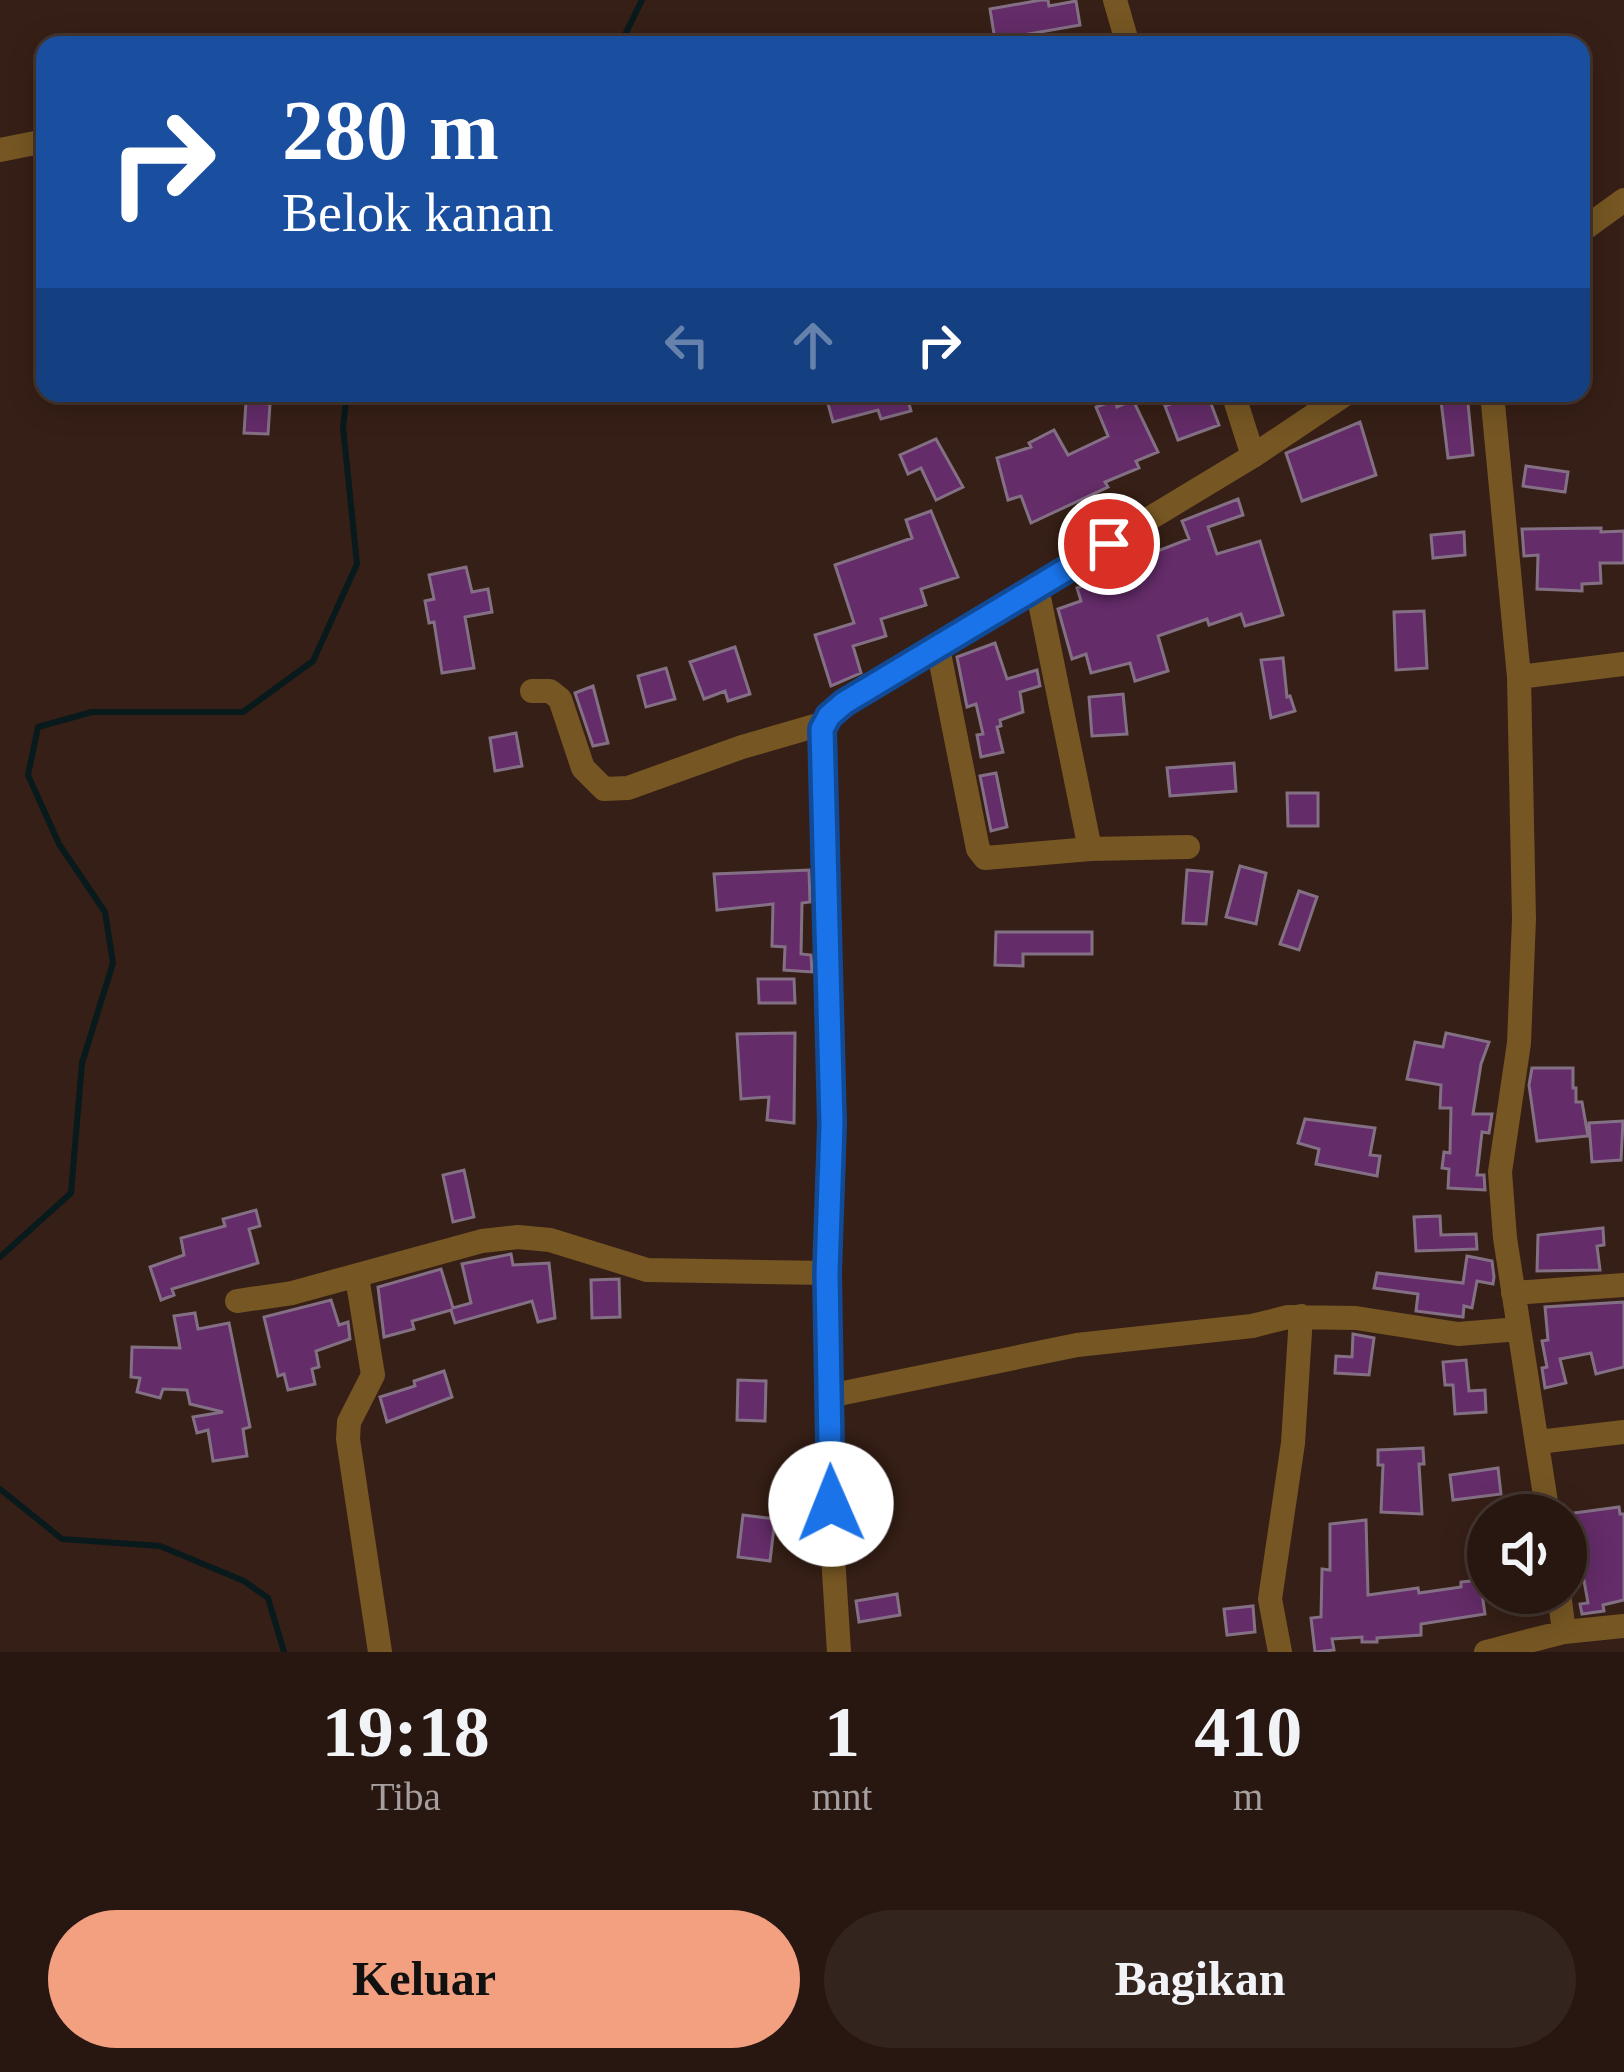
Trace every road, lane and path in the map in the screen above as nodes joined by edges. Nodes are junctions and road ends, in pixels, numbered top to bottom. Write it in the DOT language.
graph roads {
  1 [pos="1115,0"];
  2 [pos="1125,36"];
  3 [pos="36,143"];
  4 [pos="0,150"];
  5 [pos="1624,200"];
  6 [pos="1590,225"];
  7 [pos="1236,402"];
  8 [pos="1333,402"];
  9 [pos="1493,402"];
  10 [pos="1252,456"];
  11 [pos="1037,588"];
  12 [pos="938,648"];
  13 [pos="1624,664"];
  14 [pos="1519,677"];
  15 [pos="532,691"];
  16 [pos="825,723"];
  17 [pos="1189,848"];
  18 [pos="1090,849"];
  19 [pos="827,1273"];
  20 [pos="357,1277"];
  21 [pos="1624,1285"];
  22 [pos="1513,1293"];
  23 [pos="237,1301"];
  24 [pos="1301,1316"];
  25 [pos="1519,1329"];
  26 [pos="830,1396"];
  27 [pos="1624,1432"];
  28 [pos="1538,1442"];
  29 [pos="1545,1494"];
  30 [pos="1562,1614"];
  31 [pos="1624,1627"];
  32 [pos="1564,1632"];
  33 [pos="380,1652"];
  34 [pos="839,1652"];
  35 [pos="1280,1652"];
  36 [pos="1486,1652"];
  1 -- 2 [label="street"];
  3 -- 4 [label="street"];
  5 -- 6 [label="street"];
  7 -- 10 [label="street"];
  8 -- 10 [label="street"];
  9 -- 14 [label="street"];
  10 -- 11 [label="street"];
  11 -- 12 [label="street"];
  11 -- 18 [label="street"];
  12 -- 16 [label="street"];
  12 -- 18 [label="street"];
  13 -- 14 [label="street"];
  14 -- 22 [label="street"];
  15 -- 16 [label="street"];
  16 -- 19 [label="street"];
  17 -- 18 [label="street"];
  19 -- 20 [label="street"];
  19 -- 26 [label="street"];
  20 -- 23 [label="street"];
  20 -- 33 [label="street"];
  21 -- 22 [label="street"];
  22 -- 25 [label="street"];
  24 -- 25 [label="street"];
  24 -- 26 [label="street"];
  24 -- 35 [label="street"];
  25 -- 28 [label="street"];
  26 -- 34 [label="street"];
  27 -- 28 [label="street"];
  28 -- 29 [label="street"];
  30 -- 32 [label="street"];
  31 -- 32 [label="street"];
  32 -- 36 [label="street"];
}
